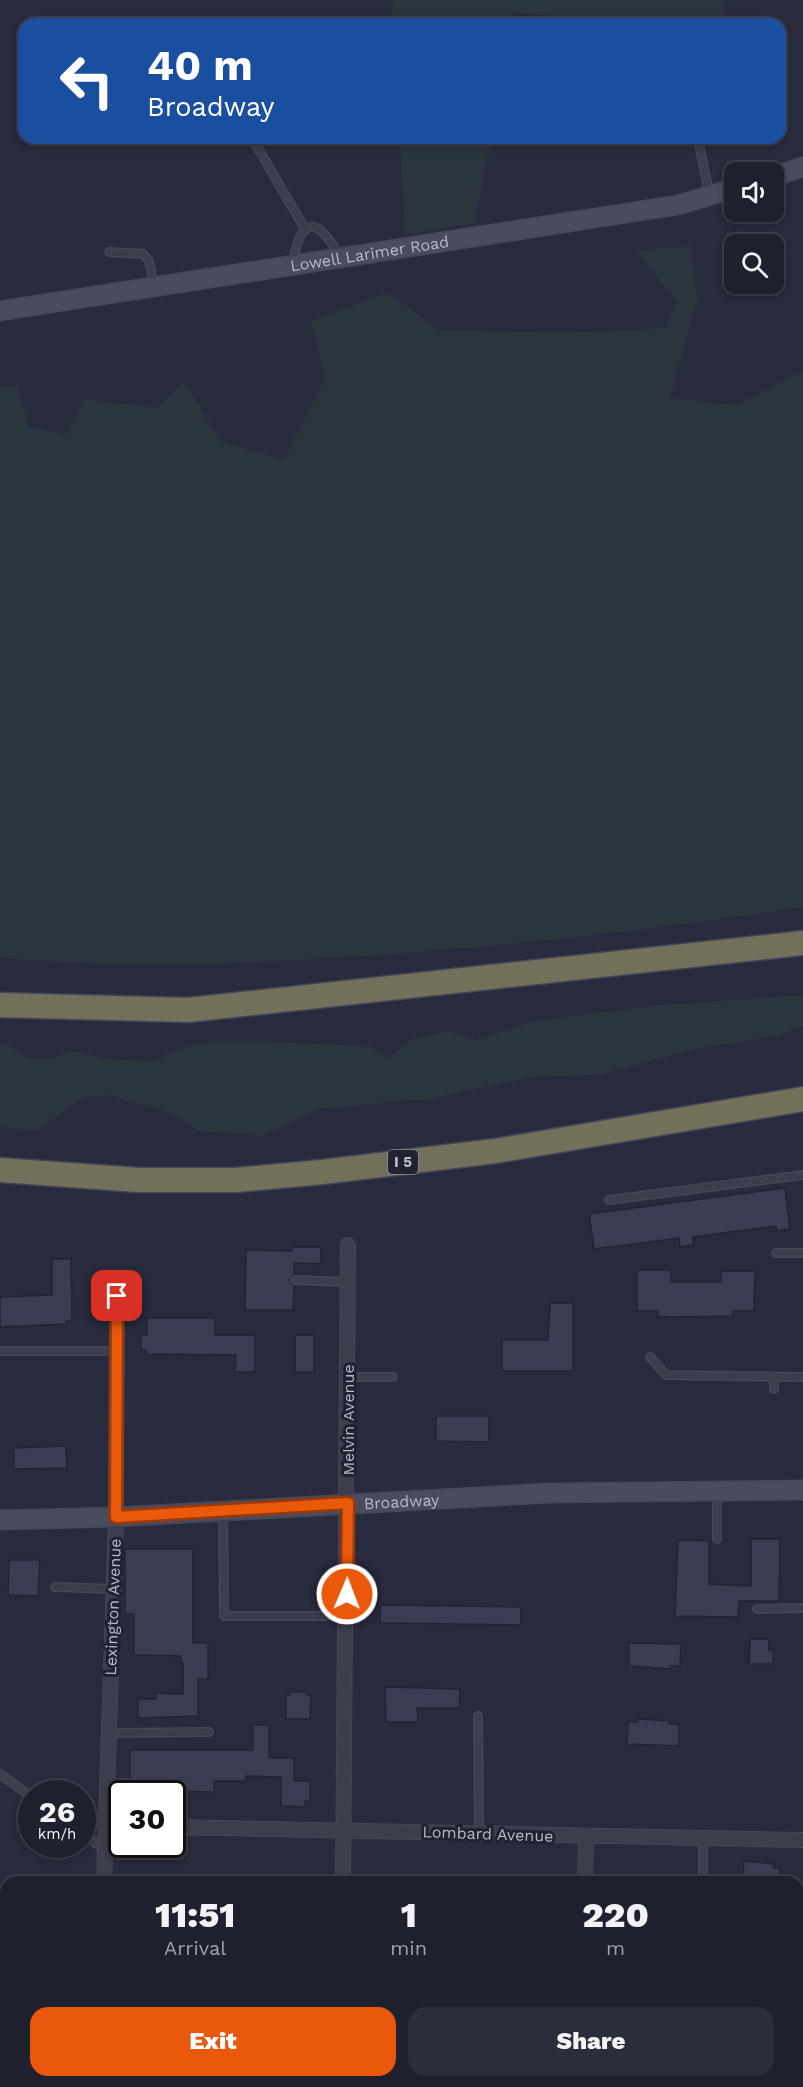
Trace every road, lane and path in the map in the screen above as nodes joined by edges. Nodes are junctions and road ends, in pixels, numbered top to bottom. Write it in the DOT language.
graph roads {
  1 [pos="255,144"];
  2 [pos="699,144"];
  3 [pos="803,167"];
  4 [pos="784,173"];
  5 [pos="724,192"];
  6 [pos="710,196"];
  7 [pos="305,229"];
  8 [pos="109,252"];
  9 [pos="340,258"];
  10 [pos="293,265"];
  11 [pos="154,287"];
  12 [pos="0,311"];
  13 [pos="803,943"];
  14 [pos="0,1005"];
  15 [pos="803,1099"];
  16 [pos="0,1170"];
  17 [pos="803,1176"];
  18 [pos="609,1200"];
  19 [pos="348,1245"];
  20 [pos="776,1252"];
  21 [pos="803,1252"];
  22 [pos="295,1281"];
  23 [pos="348,1282"];
  24 [pos="117,1296"];
  25 [pos="0,1351"];
  26 [pos="117,1351"];
  27 [pos="650,1357"];
  28 [pos="348,1377"];
  29 [pos="393,1377"];
  30 [pos="774,1377"];
  31 [pos="803,1377"];
  32 [pos="774,1389"];
  33 [pos="803,1490"];
  34 [pos="717,1491"];
  35 [pos="348,1503"];
  36 [pos="223,1510"];
  37 [pos="116,1517"];
  38 [pos="0,1520"];
  39 [pos="717,1539"];
  40 [pos="55,1587"];
  41 [pos="114,1589"];
  42 [pos="803,1608"];
  43 [pos="757,1609"];
  44 [pos="347,1616"];
  45 [pos="478,1716"];
  46 [pos="209,1732"];
  47 [pos="108,1733"];
  48 [pos="0,1774"];
  49 [pos="18,1787"];
  50 [pos="105,1827"];
  51 [pos="186,1827"];
  52 [pos="344,1830"];
  53 [pos="479,1833"];
  54 [pos="585,1836"];
  55 [pos="703,1838"];
  56 [pos="803,1839"];
  57 [pos="96,1843"];
  58 [pos="104,1849"];
  59 [pos="107,1876"];
  60 [pos="344,1876"];
  61 [pos="585,1876"];
  62 [pos="703,1876"];
  1 -- 7 [label="lane"];
  2 -- 6 [label="lane"];
  3 -- 4 [label="street"];
  5 -- 6 [label="street, Lowell Larimer Road"];
  6 -- 9 [label="street, Lowell Larimer Road"];
  7 -- 9 [label="lane"];
  7 -- 10 [label="lane"];
  8 -- 11 [label="lane"];
  9 -- 10 [label="street, Lowell Larimer Road"];
  10 -- 11 [label="street, Lowell Larimer Road"];
  11 -- 12 [label="street, Lowell Larimer Road"];
  13 -- 14 [label="highway"];
  15 -- 16 [label="highway, I 5"];
  17 -- 18 [label="lane"];
  19 -- 23 [label="street, Melvin Avenue"];
  20 -- 21 [label="lane"];
  22 -- 23 [label="lane"];
  23 -- 28 [label="street, Melvin Avenue"];
  24 -- 26 [label="street, Lexington Avenue"];
  25 -- 26 [label="lane"];
  26 -- 37 [label="street, Lexington Avenue"];
  27 -- 30 [label="lane"];
  28 -- 29 [label="lane"];
  28 -- 35 [label="street, Melvin Avenue"];
  30 -- 31 [label="lane"];
  30 -- 32 [label="lane"];
  33 -- 34 [label="street, Broadway"];
  34 -- 35 [label="street, Broadway"];
  34 -- 39 [label="lane"];
  35 -- 36 [label="street, Broadway"];
  35 -- 44 [label="street, Melvin Avenue"];
  36 -- 37 [label="street, Broadway"];
  36 -- 44 [label="lane"];
  37 -- 38 [label="street, Broadway"];
  37 -- 41 [label="street, Lexington Avenue"];
  40 -- 41 [label="lane"];
  41 -- 47 [label="street, Lexington Avenue"];
  42 -- 43 [label="lane"];
  44 -- 52 [label="street, Melvin Avenue"];
  45 -- 53 [label="lane"];
  46 -- 47 [label="lane"];
  47 -- 50 [label="street, Lexington Avenue"];
  48 -- 49 [label="lane"];
  50 -- 58 [label="street, Lexington Avenue"];
  51 -- 52 [label="street, Lombard Avenue"];
  52 -- 53 [label="street, Lombard Avenue"];
  52 -- 60 [label="street, Melvin Avenue"];
  53 -- 54 [label="street, Lombard Avenue"];
  54 -- 55 [label="street, Lombard Avenue"];
  54 -- 61 [label="street"];
  55 -- 56 [label="street, Lombard Avenue"];
  55 -- 62 [label="lane"];
  57 -- 58 [label="lane"];
  58 -- 59 [label="street, Lexington Avenue"];
}
